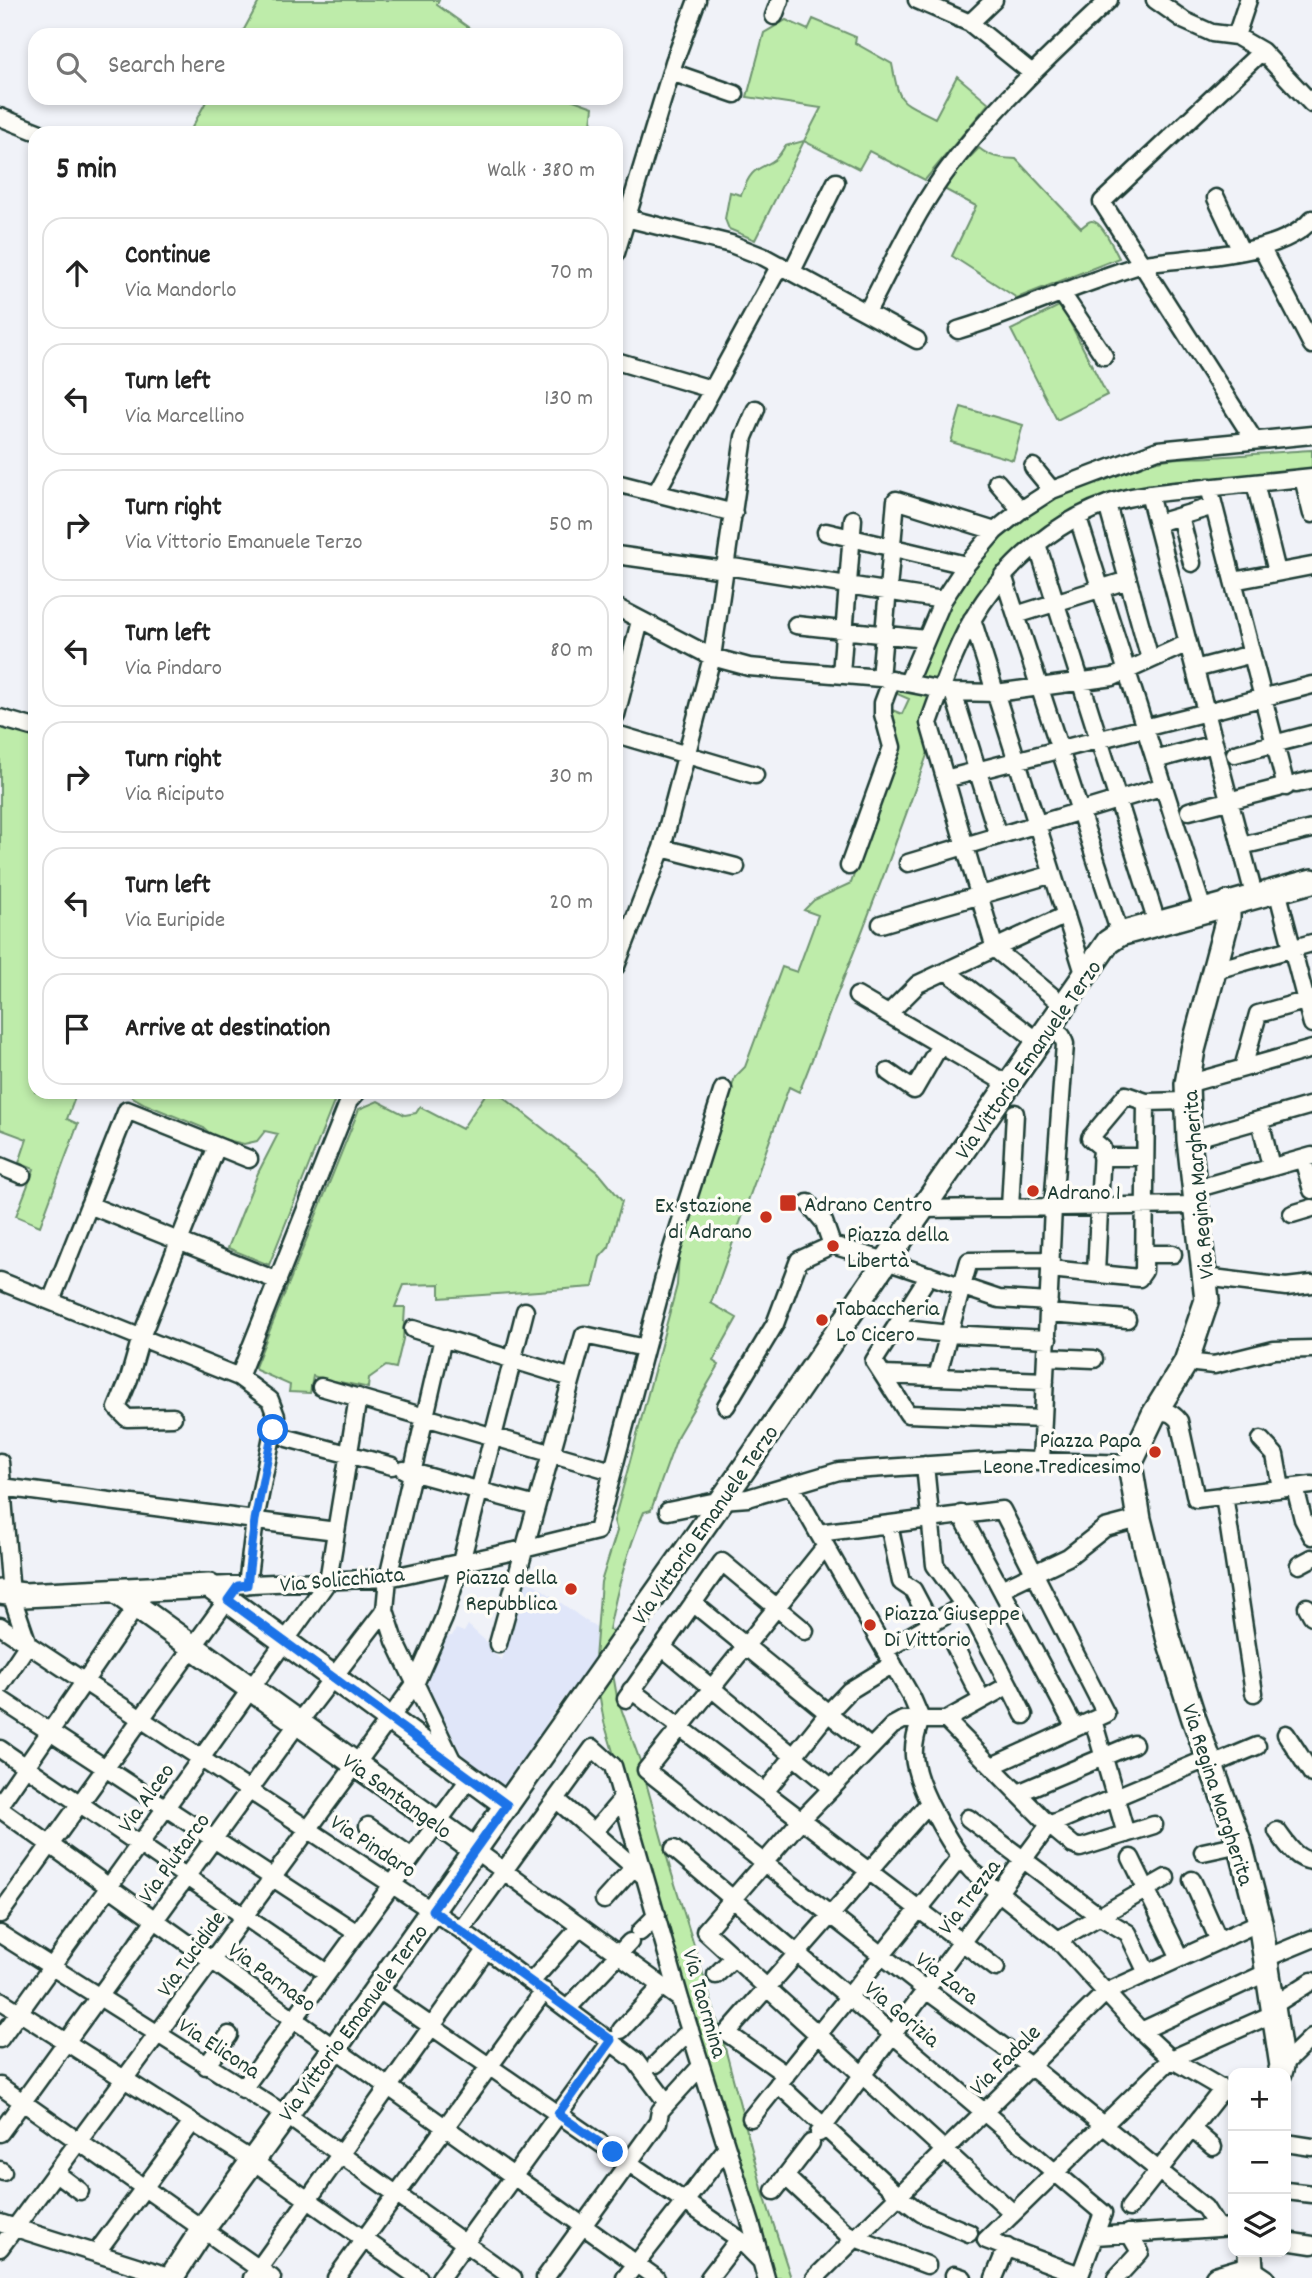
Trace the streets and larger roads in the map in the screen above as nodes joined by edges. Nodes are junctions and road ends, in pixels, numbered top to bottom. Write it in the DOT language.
graph roads {
  1 [pos="698,0"];
  2 [pos="780,0"];
  3 [pos="917,0"];
  4 [pos="994,0"];
  5 [pos="1109,0"];
  6 [pos="1155,0"];
  7 [pos="1242,4"];
  8 [pos="774,16"];
  9 [pos="970,23"];
  10 [pos="1236,36"];
  11 [pos="1262,51"];
  12 [pos="671,72"];
  13 [pos="1032,73"];
  14 [pos="735,94"];
  15 [pos="1312,104"];
  16 [pos="0,117"];
  17 [pos="28,128"];
  18 [pos="836,182"];
  19 [pos="1216,198"];
  20 [pos="626,218"];
  21 [pos="1312,219"];
  22 [pos="623,228"];
  23 [pos="1261,247"];
  24 [pos="1241,250"];
  25 [pos="1142,265"];
  26 [pos="785,268"];
  27 [pos="1061,292"];
  28 [pos="867,312"];
  29 [pos="958,330"];
  30 [pos="917,340"];
  31 [pos="1312,345"];
  32 [pos="1104,356"];
  33 [pos="623,363"];
  34 [pos="711,389"];
  35 [pos="757,409"];
  36 [pos="1312,435"];
  37 [pos="1254,440"];
  38 [pos="1033,467"];
  39 [pos="1308,478"];
  40 [pos="997,482"];
  41 [pos="1255,483"];
  42 [pos="623,485"];
  43 [pos="1209,487"];
  44 [pos="1052,490"];
  45 [pos="656,493"];
  46 [pos="1149,494"];
  47 [pos="1107,504"];
  48 [pos="1214,506"];
  49 [pos="1021,510"];
  50 [pos="734,513"];
  51 [pos="1312,514"];
  52 [pos="1180,516"];
  53 [pos="1078,518"];
  54 [pos="853,519"];
  55 [pos="1157,523"];
  56 [pos="995,531"];
  57 [pos="826,532"];
  58 [pos="852,538"];
  59 [pos="1037,544"];
  60 [pos="892,548"];
  61 [pos="623,556"];
  62 [pos="1192,563"];
  63 [pos="966,565"];
  64 [pos="1312,566"];
  65 [pos="726,568"];
  66 [pos="1277,572"];
  67 [pos="1003,575"];
  68 [pos="1128,580"];
  69 [pos="1233,581"];
  70 [pos="849,585"];
  71 [pos="1100,589"];
  72 [pos="888,592"];
  73 [pos="943,600"];
  74 [pos="1056,603"];
  75 [pos="623,611"];
  76 [pos="1016,615"];
  77 [pos="972,620"];
  78 [pos="640,621"];
  79 [pos="796,625"];
  80 [pos="845,631"];
  81 [pos="884,635"];
  82 [pos="925,639"];
  83 [pos="1188,643"];
  84 [pos="1252,654"];
  85 [pos="712,657"];
  86 [pos="1150,659"];
  87 [pos="1126,669"];
  88 [pos="1195,669"];
  89 [pos="841,674"];
  90 [pos="894,680"];
  91 [pos="1081,682"];
  92 [pos="1312,685"];
  93 [pos="623,688"];
  94 [pos="941,689"];
  95 [pos="1040,689"];
  96 [pos="996,694"];
  97 [pos="1263,698"];
  98 [pos="1206,712"];
  99 [pos="0,718"];
  100 [pos="28,726"];
  101 [pos="1145,728"];
  102 [pos="1312,734"];
  103 [pos="623,736"];
  104 [pos="1099,740"];
  105 [pos="1275,743"];
  106 [pos="1214,744"];
  107 [pos="1060,750"];
  108 [pos="1235,754"];
  109 [pos="688,755"];
  110 [pos="1155,760"];
  111 [pos="1017,761"];
  112 [pos="978,771"];
  113 [pos="755,775"];
  114 [pos="945,779"];
  115 [pos="1293,785"];
  116 [pos="1164,786"];
  117 [pos="1118,800"];
  118 [pos="1229,801"];
  119 [pos="1080,811"];
  120 [pos="1189,811"];
  121 [pos="1037,824"];
  122 [pos="1312,829"];
  123 [pos="998,836"];
  124 [pos="965,846"];
  125 [pos="1241,846"];
  126 [pos="662,848"];
  127 [pos="908,863"];
  128 [pos="849,866"];
  129 [pos="736,867"];
  130 [pos="1053,874"];
  131 [pos="1312,881"];
  132 [pos="1277,890"];
  133 [pos="980,895"];
  134 [pos="1254,895"];
  135 [pos="1228,903"];
  136 [pos="1203,910"];
  137 [pos="1066,915"];
  138 [pos="1157,923"];
  139 [pos="881,924"];
  140 [pos="1119,934"];
  141 [pos="623,938"];
  142 [pos="1312,943"];
  143 [pos="1292,948"];
  144 [pos="995,949"];
  145 [pos="1216,970"];
  146 [pos="946,971"];
  147 [pos="1084,973"];
  148 [pos="857,996"];
  149 [pos="1309,1000"];
  150 [pos="1063,1005"];
  151 [pos="888,1014"];
  152 [pos="1312,1024"];
  153 [pos="1043,1034"];
  154 [pos="940,1045"];
  155 [pos="1312,1049"];
  156 [pos="1243,1068"];
  157 [pos="888,1072"];
  158 [pos="1009,1085"];
  159 [pos="723,1089"];
  160 [pos="1187,1093"];
  161 [pos="351,1099"];
  162 [pos="1146,1102"];
  163 [pos="1312,1105"];
  164 [pos="1015,1112"];
  165 [pos="1260,1120"];
  166 [pos="1189,1140"];
  167 [pos="217,1146"];
  168 [pos="1101,1157"];
  169 [pos="1145,1157"];
  170 [pos="1308,1157"];
  171 [pos="249,1159"];
  172 [pos="0,1166"];
  173 [pos="1271,1167"];
  174 [pos="22,1175"];
  175 [pos="1312,1190"];
  176 [pos="1196,1197"];
  177 [pos="808,1203"];
  178 [pos="89,1205"];
  179 [pos="1144,1206"];
  180 [pos="1053,1207"];
  181 [pos="1099,1207"];
  182 [pos="1010,1208"];
  183 [pos="1312,1208"];
  184 [pos="923,1209"];
  185 [pos="1292,1214"];
  186 [pos="179,1241"];
  187 [pos="832,1245"];
  188 [pos="1144,1254"];
  189 [pos="1173,1254"];
  190 [pos="886,1261"];
  191 [pos="1051,1264"];
  192 [pos="1096,1273"];
  193 [pos="929,1275"];
  194 [pos="1205,1277"];
  195 [pos="0,1281"];
  196 [pos="278,1281"];
  197 [pos="1312,1284"];
  198 [pos="962,1287"];
  199 [pos="51,1301"];
  200 [pos="1049,1307"];
  201 [pos="525,1311"];
  202 [pos="1127,1319"];
  203 [pos="895,1328"];
  204 [pos="413,1329"];
  205 [pos="949,1334"];
  206 [pos="141,1337"];
  207 [pos="443,1338"];
  208 [pos="1048,1339"];
  209 [pos="645,1348"];
  210 [pos="1312,1349"];
  211 [pos="1046,1357"];
  212 [pos="513,1359"];
  213 [pos="1094,1359"];
  214 [pos="1186,1362"];
  215 [pos="883,1375"];
  216 [pos="239,1377"];
  217 [pos="572,1377"];
  218 [pos="937,1377"];
  219 [pos="1045,1381"];
  220 [pos="321,1387"];
  221 [pos="358,1397"];
  222 [pos="726,1406"];
  223 [pos="1154,1414"];
  224 [pos="173,1417"];
  225 [pos="425,1417"];
  226 [pos="1043,1419"];
  227 [pos="493,1437"];
  228 [pos="287,1438"];
  229 [pos="1262,1440"];
  230 [pos="349,1454"];
  231 [pos="551,1454"];
  232 [pos="1041,1461"];
  233 [pos="0,1462"];
  234 [pos="1120,1464"];
  235 [pos="925,1465"];
  236 [pos="403,1469"];
  237 [pos="612,1472"];
  238 [pos="791,1485"];
  239 [pos="1312,1485"];
  240 [pos="2,1487"];
  241 [pos="1288,1488"];
  242 [pos="479,1491"];
  243 [pos="1224,1495"];
  244 [pos="722,1500"];
  245 [pos="537,1506"];
  246 [pos="668,1511"];
  247 [pos="961,1514"];
  248 [pos="930,1518"];
  249 [pos="1139,1519"];
  250 [pos="260,1521"];
  251 [pos="889,1524"];
  252 [pos="336,1531"];
  253 [pos="1312,1536"];
  254 [pos="821,1540"];
  255 [pos="522,1547"];
  256 [pos="461,1562"];
  257 [pos="1035,1573"];
  258 [pos="388,1578"];
  259 [pos="328,1581"];
  260 [pos="231,1589"];
  261 [pos="1001,1589"];
  262 [pos="6,1593"];
  263 [pos="142,1598"];
  264 [pos="693,1603"];
  265 [pos="964,1605"];
  266 [pos="776,1608"];
  267 [pos="385,1611"];
  268 [pos="931,1624"];
  269 [pos="0,1626"];
  270 [pos="805,1631"];
  271 [pos="285,1641"];
  272 [pos="498,1644"];
  273 [pos="954,1645"];
  274 [pos="746,1646"];
  275 [pos="193,1647"];
  276 [pos="662,1647"];
  277 [pos="29,1648"];
  278 [pos="889,1657"];
  279 [pos="334,1677"];
  280 [pos="85,1682"];
  281 [pos="415,1684"];
  282 [pos="1009,1685"];
  283 [pos="0,1686"];
  284 [pos="712,1688"];
  285 [pos="251,1689"];
  286 [pos="1254,1693"];
  287 [pos="0,1699"];
  288 [pos="982,1700"];
  289 [pos="828,1713"];
  290 [pos="1024,1715"];
  291 [pos="952,1717"];
  292 [pos="1100,1717"];
  293 [pos="141,1719"];
  294 [pos="390,1719"];
  295 [pos="921,1719"];
  296 [pos="298,1723"];
  297 [pos="680,1728"];
  298 [pos="1075,1728"];
  299 [pos="50,1732"];
  300 [pos="1286,1734"];
  301 [pos="1134,1744"];
  302 [pos="1257,1746"];
  303 [pos="871,1748"];
  304 [pos="0,1749"];
  305 [pos="794,1756"];
  306 [pos="1104,1756"];
  307 [pos="201,1758"];
  308 [pos="1210,1761"];
  309 [pos="356,1765"];
  310 [pos="992,1766"];
  311 [pos="26,1767"];
  312 [pos="105,1768"];
  313 [pos="463,1772"];
  314 [pos="1312,1774"];
  315 [pos="832,1788"];
  316 [pos="250,1790"];
  317 [pos="765,1792"];
  318 [pos="1018,1793"];
  319 [pos="1115,1796"];
  320 [pos="556,1799"];
  321 [pos="622,1799"];
  322 [pos="929,1803"];
  323 [pos="80,1804"];
  324 [pos="507,1805"];
  325 [pos="0,1806"];
  326 [pos="166,1808"];
  327 [pos="968,1818"];
  328 [pos="801,1820"];
  329 [pos="437,1824"];
  330 [pos="1049,1825"];
  331 [pos="1154,1825"];
  332 [pos="368,1826"];
  333 [pos="309,1829"];
  334 [pos="1277,1831"];
  335 [pos="594,1832"];
  336 [pos="1126,1834"];
  337 [pos="214,1839"];
  338 [pos="139,1844"];
  339 [pos="1240,1844"];
  340 [pos="50,1845"];
  341 [pos="674,1849"];
  342 [pos="474,1850"];
  343 [pos="1203,1852"];
  344 [pos="412,1857"];
  345 [pos="960,1858"];
  346 [pos="1131,1858"];
  347 [pos="1023,1859"];
  348 [pos="1312,1861"];
  349 [pos="763,1863"];
  350 [pos="504,1871"];
  351 [pos="869,1871"];
  352 [pos="640,1872"];
  353 [pos="186,1877"];
  354 [pos="273,1878"];
  355 [pos="1167,1878"];
  356 [pos="1192,1880"];
  357 [pos="393,1884"];
  358 [pos="109,1887"];
  359 [pos="1147,1889"];
  360 [pos="999,1891"];
  361 [pos="733,1898"];
  362 [pos="604,1900"];
  363 [pos="919,1909"];
  364 [pos="432,1910"];
  365 [pos="0,1913"];
  366 [pos="657,1915"];
  367 [pos="830,1915"];
  368 [pos="1099,1916"];
  369 [pos="244,1917"];
  370 [pos="155,1920"];
  371 [pos="1260,1922"];
  372 [pos="580,1927"];
  373 [pos="461,1930"];
  374 [pos="357,1933"];
  375 [pos="0,1934"];
  376 [pos="1312,1939"];
  377 [pos="1058,1940"];
  378 [pos="1219,1941"];
  379 [pos="961,1942"];
  380 [pos="630,1943"];
  381 [pos="487,1949"];
  382 [pos="797,1953"];
  383 [pos="882,1955"];
  384 [pos="734,1957"];
  385 [pos="1180,1958"];
  386 [pos="212,1961"];
  387 [pos="1267,1965"];
  388 [pos="51,1968"];
  389 [pos="996,1968"];
  390 [pos="327,1973"];
  391 [pos="1147,1973"];
  392 [pos="716,1975"];
  393 [pos="1312,1981"];
  394 [pos="537,1986"];
  395 [pos="662,1986"];
  396 [pos="376,1988"];
  397 [pos="767,1988"];
  398 [pos="926,1990"];
  399 [pos="1105,1992"];
  400 [pos="99,1997"];
  401 [pos="848,1997"];
  402 [pos="680,1999"];
  403 [pos="0,2000"];
  404 [pos="568,2008"];
  405 [pos="1274,2009"];
  406 [pos="19,2013"];
  407 [pos="294,2019"];
  408 [pos="432,2026"];
  409 [pos="690,2030"];
  410 [pos="1141,2031"];
  411 [pos="158,2034"];
  412 [pos="818,2034"];
  413 [pos="893,2034"];
  414 [pos="229,2035"];
  415 [pos="616,2035"];
  416 [pos="1312,2037"];
  417 [pos="0,2039"];
  418 [pos="66,2042"];
  419 [pos="335,2048"];
  420 [pos="1171,2059"];
  421 [pos="656,2064"];
  422 [pos="206,2066"];
  423 [pos="489,2066"];
  424 [pos="701,2066"];
  425 [pos="1030,2066"];
  426 [pos="1281,2068"];
  427 [pos="1283,2068"];
  428 [pos="863,2075"];
  429 [pos="782,2079"];
  430 [pos="124,2080"];
  431 [pos="0,2086"];
  432 [pos="389,2087"];
  433 [pos="243,2089"];
  434 [pos="1228,2092"];
  435 [pos="23,2102"];
  436 [pos="667,2103"];
  437 [pos="984,2112"];
  438 [pos="558,2114"];
  439 [pos="286,2115"];
  440 [pos="751,2118"];
  441 [pos="192,2123"];
  442 [pos="1102,2125"];
  443 [pos="445,2127"];
  444 [pos="1192,2129"];
  445 [pos="0,2133"];
  446 [pos="818,2134"];
  447 [pos="79,2141"];
  448 [pos="1291,2144"];
  449 [pos="1213,2147"];
  450 [pos="1312,2147"];
  451 [pos="726,2149"];
  452 [pos="944,2150"];
  453 [pos="341,2154"];
  454 [pos="253,2161"];
  455 [pos="628,2163"];
  456 [pos="1054,2171"];
  457 [pos="1158,2171"];
  458 [pos="56,2173"];
  459 [pos="514,2176"];
  460 [pos="785,2176"];
  461 [pos="145,2188"];
  462 [pos="80,2191"];
  463 [pos="774,2191"];
  464 [pos="1291,2191"];
  465 [pos="396,2194"];
  466 [pos="1312,2194"];
  467 [pos="899,2196"];
  468 [pos="308,2200"];
  469 [pos="684,2202"];
  470 [pos="1129,2208"];
  471 [pos="1013,2213"];
  472 [pos="7,2225"];
  473 [pos="583,2225"];
  474 [pos="1225,2227"];
  475 [pos="203,2229"];
  476 [pos="969,2233"];
  477 [pos="1129,2233"];
  478 [pos="1095,2236"];
  479 [pos="855,2238"];
  480 [pos="364,2239"];
  481 [pos="738,2239"];
  482 [pos="1291,2242"];
  483 [pos="465,2244"];
  484 [pos="1312,2245"];
  485 [pos="0,2248"];
  486 [pos="1007,2248"];
  487 [pos="96,2253"];
  488 [pos="636,2264"];
  489 [pos="927,2265"];
  490 [pos="1256,2266"];
  491 [pos="764,2270"];
  492 [pos="261,2275"];
  493 [pos="1080,2277"];
  494 [pos="171,2278"];
  495 [pos="337,2278"];
  496 [pos="419,2278"];
  497 [pos="440,2278"];
  498 [pos="513,2278"];
  499 [pos="545,2278"];
  500 [pos="625,2278"];
  501 [pos="656,2278"];
  502 [pos="709,2278"];
  503 [pos="815,2278"];
  504 [pos="995,2278"];
  505 [pos="1116,2278"];
  506 [pos="1217,2278"];
  1 -- 12 [label="street"];
  2 -- 8 [label="street"];
  3 -- 9 [label="street"];
  4 -- 9 [label="street"];
  5 -- 13 [label="street"];
  6 -- 10 [label="street"];
  7 -- 10 [label="street"];
  9 -- 13 [label="street"];
  10 -- 11 [label="street"];
  11 -- 15 [label="street"];
  11 -- 25 [label="street"];
  12 -- 14 [label="street"];
  12 -- 20 [label="street"];
  13 -- 28 [label="street"];
  16 -- 17 [label="street"];
  18 -- 26 [label="street"];
  19 -- 24 [label="street"];
  20 -- 22 [label="street"];
  20 -- 26 [label="street"];
  21 -- 23 [label="street"];
  23 -- 24 [label="street"];
  23 -- 31 [label="street"];
  24 -- 25 [label="street"];
  25 -- 27 [label="street"];
  25 -- 37 [label="street"];
  26 -- 28 [label="street"];
  26 -- 34 [label="street"];
  27 -- 29 [label="street"];
  27 -- 32 [label="street"];
  28 -- 30 [label="street"];
  33 -- 34 [label="street"];
  34 -- 45 [label="street"];
  35 -- 50 [label="street"];
  36 -- 37 [label="street"];
  37 -- 44 [label="street"];
  38 -- 44 [label="street"];
  39 -- 41 [label="street"];
  39 -- 51 [label="street"];
  40 -- 49 [label="street"];
  41 -- 43 [label="street"];
  41 -- 66 [label="street"];
  42 -- 45 [label="street"];
  43 -- 46 [label="street"];
  43 -- 48 [label="street"];
  44 -- 49 [label="street"];
  45 -- 50 [label="street"];
  46 -- 47 [label="street"];
  46 -- 55 [label="street"];
  47 -- 53 [label="street"];
  47 -- 68 [label="street"];
  48 -- 52 [label="street"];
  48 -- 69 [label="street"];
  49 -- 56 [label="street"];
  50 -- 65 [label="street"];
  52 -- 55 [label="street"];
  52 -- 62 [label="street"];
  53 -- 59 [label="street"];
  53 -- 71 [label="street"];
  54 -- 58 [label="street"];
  55 -- 83 [label="street"];
  56 -- 60 [label="street"];
  56 -- 63 [label="street"];
  57 -- 58 [label="street"];
  58 -- 60 [label="street"];
  58 -- 70 [label="street"];
  59 -- 67 [label="street"];
  59 -- 74 [label="street"];
  60 -- 63 [label="street"];
  60 -- 72 [label="street"];
  61 -- 65 [label="street"];
  63 -- 73 [label="street"];
  64 -- 66 [label="street"];
  65 -- 70 [label="street"];
  65 -- 85 [label="street"];
  66 -- 69 [label="street"];
  67 -- 76 [label="street"];
  67 -- 77 [label="street"];
  68 -- 71 [label="street"];
  68 -- 86 [label="street"];
  69 -- 84 [label="street"];
  70 -- 72 [label="street"];
  70 -- 80 [label="street"];
  71 -- 74 [label="street"];
  71 -- 87 [label="street"];
  72 -- 73 [label="street"];
  72 -- 81 [label="street"];
  73 -- 82 [label="street"];
  74 -- 76 [label="street"];
  74 -- 91 [label="street"];
  75 -- 78 [label="street"];
  76 -- 95 [label="street"];
  77 -- 94 [label="street"];
  77 -- 96 [label="street"];
  78 -- 85 [label="street"];
  78 -- 93 [label="street"];
  79 -- 80 [label="street"];
  80 -- 81 [label="street"];
  80 -- 89 [label="street"];
  81 -- 82 [label="street"];
  81 -- 90 [label="street"];
  82 -- 90 [label="street"];
  83 -- 86 [label="street"];
  83 -- 88 [label="street"];
  84 -- 88 [label="street"];
  84 -- 97 [label="street"];
  85 -- 89 [label="street"];
  85 -- 109 [label="street"];
  86 -- 87 [label="street"];
  87 -- 91 [label="street"];
  87 -- 101 [label="street"];
  88 -- 98 [label="street"];
  89 -- 90 [label="street"];
  90 -- 94 [label="street"];
  90 -- 128 [label="street"];
  91 -- 95 [label="street"];
  91 -- 104 [label="street"];
  92 -- 97 [label="street"];
  94 -- 96 [label="street"];
  94 -- 112 [label="street"];
  94 -- 114 [label="street"];
  95 -- 96 [label="street"];
  95 -- 107 [label="street"];
  96 -- 111 [label="street"];
  97 -- 98 [label="street"];
  97 -- 105 [label="street"];
  98 -- 101 [label="street"];
  98 -- 106 [label="street"];
  99 -- 100 [label="street"];
  101 -- 104 [label="street"];
  101 -- 110 [label="street"];
  102 -- 105 [label="street"];
  103 -- 109 [label="street"];
  104 -- 107 [label="street"];
  104 -- 117 [label="street"];
  105 -- 108 [label="street"];
  105 -- 115 [label="street"];
  106 -- 110 [label="street"];
  106 -- 118 [label="street"];
  107 -- 111 [label="street"];
  107 -- 119 [label="street"];
  109 -- 113 [label="street"];
  109 -- 126 [label="street"];
  110 -- 116 [label="street"];
  111 -- 112 [label="street"];
  111 -- 121 [label="street"];
  112 -- 114 [label="street"];
  112 -- 123 [label="street"];
  114 -- 124 [label="street"];
  115 -- 118 [label="street"];
  116 -- 117 [label="street"];
  116 -- 136 [label="street"];
  117 -- 119 [label="street"];
  117 -- 138 [label="street"];
  118 -- 120 [label="street"];
  118 -- 125 [label="street"];
  119 -- 121 [label="street"];
  119 -- 140 [label="street"];
  121 -- 123 [label="street"];
  121 -- 130 [label="street"];
  122 -- 125 [label="street"];
  123 -- 124 [label="street"];
  124 -- 127 [label="street"];
  124 -- 133 [label="street"];
  125 -- 134 [label="street"];
  126 -- 129 [label="street"];
  126 -- 141 [label="street"];
  130 -- 133 [label="street"];
  130 -- 137 [label="street"];
  131 -- 132 [label="street, Via Vittorio Emanuele Terzo"];
  132 -- 134 [label="street, Via Vittorio Emanuele Terzo"];
  132 -- 143 [label="street"];
  133 -- 139 [label="street"];
  133 -- 144 [label="street"];
  134 -- 135 [label="street, Via Vittorio Emanuele Terzo"];
  135 -- 136 [label="street, Via Vittorio Emanuele Terzo"];
  135 -- 145 [label="street, Via Regina Margherita"];
  136 -- 138 [label="street, Via Vittorio Emanuele Terzo"];
  137 -- 144 [label="street"];
  137 -- 147 [label="street"];
  138 -- 140 [label="street, Via Vittorio Emanuele Terzo"];
  140 -- 147 [label="street, Via Vittorio Emanuele Terzo"];
  142 -- 143 [label="street"];
  143 -- 145 [label="street"];
  143 -- 149 [label="street"];
  144 -- 146 [label="street"];
  144 -- 150 [label="street"];
  145 -- 160 [label="street, Via Regina Margherita"];
  146 -- 151 [label="street"];
  146 -- 153 [label="street"];
  147 -- 150 [label="street, Via Vittorio Emanuele Terzo"];
  148 -- 151 [label="street"];
  149 -- 152 [label="street"];
  149 -- 156 [label="street"];
  150 -- 153 [label="street, Via Vittorio Emanuele Terzo"];
  151 -- 154 [label="street"];
  153 -- 158 [label="street, Via Vittorio Emanuele Terzo"];
  153 -- 180 [label="street"];
  154 -- 157 [label="street"];
  154 -- 158 [label="street"];
  155 -- 156 [label="street"];
  156 -- 160 [label="street"];
  158 -- 184 [label="street, Via Vittorio Emanuele Terzo"];
  159 -- 209 [label="street"];
  160 -- 162 [label="street"];
  160 -- 166 [label="street, Via Regina Margherita"];
  161 -- 196 [label="street"];
  162 -- 168 [label="street"];
  162 -- 169 [label="street"];
  163 -- 165 [label="street"];
  164 -- 182 [label="street"];
  165 -- 166 [label="street"];
  165 -- 173 [label="street"];
  166 -- 176 [label="street, Via Regina Margherita"];
  167 -- 171 [label="street"];
  167 -- 178 [label="street"];
  167 -- 186 [label="street"];
  168 -- 169 [label="street"];
  168 -- 181 [label="street"];
  169 -- 179 [label="street"];
  170 -- 173 [label="street"];
  170 -- 175 [label="street"];
  172 -- 174 [label="street"];
  173 -- 176 [label="street"];
  176 -- 179 [label="street"];
  176 -- 194 [label="street, Via Regina Margherita"];
  177 -- 187 [label="street"];
  178 -- 186 [label="street"];
  178 -- 199 [label="street"];
  179 -- 181 [label="street"];
  179 -- 188 [label="street"];
  180 -- 181 [label="street"];
  180 -- 182 [label="street"];
  180 -- 191 [label="street"];
  181 -- 192 [label="street"];
  182 -- 184 [label="street"];
  183 -- 185 [label="street"];
  184 -- 190 [label="street, Via Vittorio Emanuele Terzo"];
  186 -- 196 [label="street"];
  186 -- 206 [label="street"];
  187 -- 190 [label="street"];
  187 -- 222 [label="street"];
  188 -- 189 [label="street"];
  188 -- 192 [label="street"];
  190 -- 193 [label="street"];
  190 -- 244 [label="street, Via Vittorio Emanuele Terzo"];
  191 -- 192 [label="street"];
  191 -- 198 [label="street"];
  191 -- 200 [label="street"];
  193 -- 198 [label="street"];
  193 -- 203 [label="street"];
  194 -- 197 [label="street"];
  194 -- 214 [label="street, Via Regina Margherita"];
  195 -- 199 [label="street"];
  196 -- 216 [label="street"];
  198 -- 200 [label="street"];
  198 -- 205 [label="street"];
  199 -- 206 [label="street"];
  200 -- 202 [label="street"];
  200 -- 208 [label="street"];
  201 -- 212 [label="street, Via Tucidide"];
  203 -- 205 [label="street"];
  203 -- 215 [label="street"];
  204 -- 207 [label="street"];
  205 -- 208 [label="street"];
  205 -- 218 [label="street"];
  206 -- 216 [label="street"];
  206 -- 224 [label="street"];
  207 -- 212 [label="street"];
  207 -- 225 [label="street"];
  208 -- 211 [label="street"];
  209 -- 217 [label="street"];
  209 -- 237 [label="street"];
  210 -- 214 [label="street"];
  211 -- 213 [label="street"];
  211 -- 219 [label="street"];
  212 -- 217 [label="street"];
  212 -- 227 [label="street, Via Tucidide"];
  214 -- 223 [label="street, Via Regina Margherita"];
  215 -- 218 [label="street"];
  215 -- 226 [label="street"];
  216 -- 250 [label="street"];
  217 -- 231 [label="street"];
  218 -- 219 [label="street"];
  219 -- 226 [label="street"];
  220 -- 221 [label="street"];
  221 -- 225 [label="street"];
  221 -- 230 [label="street"];
  223 -- 234 [label="street, Via Regina Margherita"];
  223 -- 243 [label="street"];
  225 -- 227 [label="street"];
  225 -- 236 [label="street"];
  226 -- 232 [label="street"];
  227 -- 231 [label="street"];
  227 -- 242 [label="street, Via Tucidide"];
  228 -- 230 [label="street"];
  229 -- 241 [label="street"];
  230 -- 236 [label="street"];
  230 -- 252 [label="street"];
  231 -- 237 [label="street"];
  231 -- 245 [label="street"];
  232 -- 234 [label="street"];
  232 -- 235 [label="street"];
  233 -- 240 [label="street"];
  234 -- 249 [label="street, Via Regina Margherita"];
  235 -- 238 [label="street"];
  235 -- 248 [label="street"];
  236 -- 242 [label="street"];
  236 -- 258 [label="street"];
  237 -- 255 [label="street, Via Solicchiata"];
  238 -- 244 [label="street"];
  238 -- 254 [label="street"];
  239 -- 241 [label="street"];
  240 -- 250 [label="street"];
  240 -- 262 [label="street"];
  241 -- 243 [label="street"];
  241 -- 253 [label="street"];
  242 -- 245 [label="street"];
  242 -- 256 [label="street, Via Tucidide"];
  243 -- 286 [label="street"];
  244 -- 246 [label="street"];
  244 -- 324 [label="street, Via Vittorio Emanuele Terzo"];
  245 -- 255 [label="street"];
  247 -- 248 [label="street"];
  247 -- 257 [label="street"];
  247 -- 261 [label="street"];
  248 -- 251 [label="street"];
  248 -- 265 [label="street"];
  249 -- 257 [label="street"];
  249 -- 308 [label="street, Via Regina Margherita"];
  250 -- 252 [label="street"];
  250 -- 260 [label="street"];
  251 -- 254 [label="street"];
  251 -- 268 [label="street"];
  252 -- 259 [label="street"];
  254 -- 266 [label="street"];
  254 -- 278 [label="street"];
  255 -- 256 [label="street, Via Solicchiata"];
  255 -- 272 [label="street"];
  256 -- 258 [label="street, Via Solicchiata"];
  256 -- 281 [label="street, Via Tucidide"];
  257 -- 261 [label="street"];
  257 -- 292 [label="street"];
  258 -- 259 [label="street, Via Solicchiata"];
  258 -- 267 [label="street"];
  259 -- 260 [label="street, Via Solicchiata"];
  259 -- 271 [label="street, Via Alceo"];
  260 -- 263 [label="street, Via Solicchiata"];
  260 -- 271 [label="street"];
  260 -- 275 [label="street"];
  261 -- 298 [label="street"];
  262 -- 263 [label="street, Via Santangelo"];
  262 -- 277 [label="street"];
  263 -- 275 [label="street, Via Santangelo"];
  263 -- 280 [label="street"];
  264 -- 266 [label="street"];
  264 -- 274 [label="street"];
  264 -- 276 [label="street"];
  265 -- 268 [label="street"];
  265 -- 282 [label="street"];
  266 -- 270 [label="street"];
  266 -- 274 [label="street"];
  267 -- 279 [label="street, Via Plutarco"];
  267 -- 281 [label="street"];
  268 -- 278 [label="street"];
  269 -- 277 [label="street, Via Pindaro"];
  271 -- 279 [label="street"];
  271 -- 285 [label="street, Via Alceo"];
  273 -- 288 [label="street"];
  274 -- 284 [label="street"];
  274 -- 289 [label="street"];
  275 -- 285 [label="street, Via Santangelo"];
  275 -- 293 [label="street"];
  276 -- 284 [label="street"];
  276 -- 297 [label="street"];
  277 -- 280 [label="street, Via Pindaro"];
  277 -- 283 [label="street"];
  278 -- 289 [label="street"];
  278 -- 295 [label="street"];
  279 -- 294 [label="street"];
  279 -- 296 [label="street, Via Plutarco"];
  280 -- 293 [label="street, Via Pindaro"];
  280 -- 299 [label="street"];
  281 -- 294 [label="street, Via Tucidide"];
  281 -- 313 [label="street"];
  282 -- 288 [label="street"];
  282 -- 290 [label="street"];
  284 -- 297 [label="street"];
  284 -- 305 [label="street"];
  285 -- 296 [label="street, Via Santangelo"];
  285 -- 307 [label="street, Via Alceo"];
  287 -- 299 [label="street"];
  288 -- 291 [label="street"];
  289 -- 303 [label="street"];
  289 -- 305 [label="street"];
  291 -- 295 [label="street"];
  291 -- 310 [label="street"];
  292 -- 298 [label="street"];
  292 -- 306 [label="street"];
  293 -- 307 [label="street, Via Pindaro"];
  293 -- 312 [label="street"];
  294 -- 309 [label="street, Via Tucidide"];
  294 -- 313 [label="street"];
  295 -- 303 [label="street"];
  295 -- 322 [label="street"];
  296 -- 309 [label="street, Via Santangelo"];
  296 -- 316 [label="street, Via Plutarco"];
  297 -- 317 [label="street"];
  297 -- 349 [label="street, Via Zara"];
  298 -- 310 [label="street"];
  299 -- 311 [label="street"];
  299 -- 312 [label="street"];
  300 -- 314 [label="street"];
  301 -- 306 [label="street"];
  302 -- 308 [label="street, Via Trezza"];
  303 -- 315 [label="street"];
  304 -- 311 [label="street"];
  305 -- 315 [label="street"];
  305 -- 317 [label="street"];
  306 -- 318 [label="street"];
  306 -- 319 [label="street"];
  307 -- 316 [label="street, Via Pindaro"];
  307 -- 326 [label="street, Via Alceo"];
  308 -- 319 [label="street, Via Trezza"];
  308 -- 339 [label="street, Via Regina Margherita"];
  309 -- 329 [label="street, Via Santangelo"];
  309 -- 333 [label="street, Via Tucidide"];
  310 -- 318 [label="street"];
  311 -- 323 [label="street"];
  311 -- 325 [label="street"];
  312 -- 323 [label="street"];
  312 -- 326 [label="street"];
  313 -- 324 [label="street"];
  313 -- 329 [label="street"];
  315 -- 328 [label="street"];
  316 -- 333 [label="street, Via Pindaro"];
  316 -- 337 [label="street, Via Plutarco"];
  317 -- 328 [label="street"];
  318 -- 330 [label="street"];
  319 -- 330 [label="street, Via Trezza"];
  319 -- 336 [label="street"];
  320 -- 321 [label="street, Via Taormina"];
  320 -- 335 [label="street"];
  320 -- 350 [label="street"];
  321 -- 335 [label="street"];
  321 -- 352 [label="street, Via Taormina"];
  322 -- 345 [label="street"];
  322 -- 351 [label="street"];
  323 -- 338 [label="street"];
  323 -- 340 [label="street"];
  324 -- 342 [label="street, Via Vittorio Emanuele Terzo"];
  325 -- 340 [label="street, Via Parnaso"];
  326 -- 337 [label="street"];
  326 -- 338 [label="street, Via Alceo"];
  327 -- 347 [label="street"];
  328 -- 349 [label="street"];
  328 -- 351 [label="street"];
  329 -- 342 [label="street, Via Santangelo"];
  329 -- 344 [label="street"];
  330 -- 336 [label="street"];
  330 -- 347 [label="street, Via Trezza"];
  331 -- 336 [label="street"];
  332 -- 344 [label="street"];
  333 -- 354 [label="street, Via Tucidide"];
  333 -- 357 [label="street, Via Pindaro"];
  334 -- 348 [label="street"];
  335 -- 352 [label="street"];
  337 -- 353 [label="street, Via Plutarco"];
  337 -- 354 [label="street"];
  338 -- 353 [label="street"];
  338 -- 358 [label="street, Via Alceo"];
  339 -- 343 [label="street"];
  339 -- 371 [label="street, Via Regina Margherita"];
  340 -- 358 [label="street, Via Parnaso"];
  340 -- 365 [label="street"];
  341 -- 361 [label="street, Via Gorizia"];
  342 -- 350 [label="street, Via Santangelo"];
  342 -- 364 [label="street, Via Vittorio Emanuele Terzo"];
  344 -- 357 [label="street"];
  345 -- 360 [label="street"];
  345 -- 363 [label="street"];
  346 -- 359 [label="street"];
  347 -- 360 [label="street, Via Trezza"];
  347 -- 368 [label="street"];
  349 -- 361 [label="street"];
  349 -- 367 [label="street, Via Zara"];
  350 -- 372 [label="street, Via Santangelo"];
  350 -- 373 [label="street"];
  351 -- 363 [label="street"];
  351 -- 367 [label="street"];
  352 -- 362 [label="street"];
  352 -- 366 [label="street, Via Taormina"];
  353 -- 369 [label="street"];
  353 -- 370 [label="street, Via Plutarco"];
  354 -- 369 [label="street, Via Tucidide"];
  354 -- 374 [label="street"];
  355 -- 359 [label="street"];
  356 -- 378 [label="street"];
  357 -- 364 [label="street, Via Pindaro"];
  357 -- 374 [label="street"];
  358 -- 370 [label="street, Via Parnaso"];
  358 -- 388 [label="street, Via Alceo"];
  359 -- 368 [label="street"];
  359 -- 385 [label="street"];
  360 -- 377 [label="street"];
  360 -- 379 [label="street, Via Trezza"];
  361 -- 382 [label="street, Via Gorizia"];
  361 -- 384 [label="street"];
  363 -- 379 [label="street"];
  363 -- 383 [label="street"];
  364 -- 373 [label="street, Via Pindaro"];
  364 -- 396 [label="street, Via Vittorio Emanuele Terzo"];
  366 -- 380 [label="street"];
  366 -- 402 [label="street, Via Taormina"];
  367 -- 382 [label="street"];
  367 -- 383 [label="street, Via Zara"];
  368 -- 377 [label="street"];
  368 -- 391 [label="street"];
  369 -- 386 [label="street, Via Tucidide"];
  369 -- 390 [label="street"];
  370 -- 386 [label="street, Via Parnaso"];
  370 -- 400 [label="street, Via Plutarco"];
  371 -- 378 [label="street, Via Fadale"];
  371 -- 387 [label="street, Via Regina Margherita"];
  372 -- 380 [label="street, Via Santangelo"];
  372 -- 394 [label="street"];
  373 -- 381 [label="street, Via Pindaro"];
  374 -- 390 [label="street"];
  375 -- 388 [label="street, Via Elicona"];
  376 -- 387 [label="street"];
  377 -- 399 [label="street"];
  378 -- 385 [label="street, Via Fadale"];
  379 -- 389 [label="street"];
  379 -- 398 [label="street, Via Trezza"];
  380 -- 395 [label="street, Via Santangelo"];
  380 -- 404 [label="street"];
  381 -- 394 [label="street, Via Pindaro"];
  381 -- 408 [label="street"];
  382 -- 397 [label="street"];
  382 -- 401 [label="street, Via Gorizia"];
  383 -- 398 [label="street, Via Zara"];
  383 -- 401 [label="street"];
  384 -- 392 [label="street"];
  384 -- 397 [label="street"];
  385 -- 391 [label="street, Via Fadale"];
  386 -- 407 [label="street, Via Parnaso"];
  386 -- 411 [label="street, Via Tucidide"];
  387 -- 405 [label="street, Via Regina Margherita"];
  387 -- 410 [label="street"];
  388 -- 400 [label="street, Via Elicona"];
  388 -- 406 [label="street, Via Alceo"];
  390 -- 407 [label="street"];
  391 -- 399 [label="street, Via Fadale"];
  393 -- 405 [label="street"];
  394 -- 404 [label="street, Via Pindaro"];
  394 -- 423 [label="street"];
  395 -- 402 [label="street, Via Santangelo"];
  395 -- 415 [label="street"];
  396 -- 408 [label="street"];
  396 -- 419 [label="street, Via Vittorio Emanuele Terzo"];
  397 -- 412 [label="street"];
  397 -- 429 [label="street"];
  398 -- 413 [label="street, Via Trezza"];
  398 -- 425 [label="street, Via Zara"];
  399 -- 410 [label="street"];
  399 -- 425 [label="street, Via Fadale"];
  400 -- 411 [label="street, Via Elicona"];
  400 -- 418 [label="street, Via Plutarco"];
  401 -- 412 [label="street"];
  401 -- 413 [label="street, Via Gorizia"];
  402 -- 409 [label="street, Via Taormina"];
  403 -- 406 [label="street"];
  404 -- 415 [label="street, Via Pindaro"];
  405 -- 420 [label="street"];
  405 -- 426 [label="street, Via Regina Margherita"];
  406 -- 417 [label="street, Via Alceo"];
  406 -- 418 [label="street"];
  407 -- 419 [label="street, Via Parnaso"];
  407 -- 433 [label="street"];
  408 -- 423 [label="street"];
  408 -- 432 [label="street"];
  409 -- 421 [label="street"];
  409 -- 424 [label="street, Via Taormina"];
  410 -- 420 [label="street"];
  411 -- 422 [label="street, Via Elicona"];
  411 -- 430 [label="street, Via Tucidide"];
  412 -- 428 [label="street"];
  412 -- 429 [label="street"];
  413 -- 428 [label="street, Via Trezza"];
  413 -- 437 [label="street, Via Gorizia"];
  414 -- 422 [label="street"];
  415 -- 436 [label="street, Via Pindaro"];
  415 -- 438 [label="street"];
  416 -- 427 [label="street"];
  418 -- 430 [label="street"];
  418 -- 435 [label="street, Via Plutarco"];
  419 -- 432 [label="street, Via Parnaso"];
  419 -- 439 [label="street, Via Vittorio Emanuele Terzo"];
  420 -- 434 [label="street"];
  420 -- 442 [label="street"];
  422 -- 433 [label="street, Via Elicona"];
  423 -- 438 [label="street"];
  423 -- 443 [label="street"];
  424 -- 436 [label="street"];
  424 -- 451 [label="street, Via Taormina"];
  425 -- 437 [label="street, Via Fadale"];
  425 -- 442 [label="street, Via Zara"];
  428 -- 446 [label="street, Via Trezza"];
  428 -- 452 [label="street"];
  429 -- 440 [label="street"];
  429 -- 446 [label="street"];
  430 -- 441 [label="street"];
  430 -- 447 [label="street, Via Tucidide"];
  431 -- 435 [label="street"];
  432 -- 443 [label="street, Via Parnaso"];
  432 -- 453 [label="street"];
  433 -- 439 [label="street, Via Elicona"];
  434 -- 444 [label="street"];
  435 -- 445 [label="street, Via Plutarco"];
  435 -- 447 [label="street"];
  436 -- 455 [label="street"];
  437 -- 452 [label="street, Via Fadale"];
  437 -- 456 [label="street, Via Gorizia"];
  438 -- 455 [label="street"];
  438 -- 459 [label="street"];
  439 -- 453 [label="street, Via Elicona"];
  439 -- 454 [label="street, Via Vittorio Emanuele Terzo"];
  441 -- 454 [label="street"];
  441 -- 461 [label="street"];
  442 -- 456 [label="street"];
  442 -- 457 [label="street, Via Zara"];
  443 -- 459 [label="street, Via Parnaso"];
  443 -- 465 [label="street"];
  444 -- 449 [label="street"];
  444 -- 457 [label="street"];
  446 -- 460 [label="street, Via Trezza"];
  446 -- 467 [label="street"];
  447 -- 458 [label="street, Via Tucidide"];
  447 -- 461 [label="street"];
  448 -- 450 [label="street"];
  451 -- 469 [label="street"];
  451 -- 491 [label="street, Via Taormina"];
  452 -- 467 [label="street, Via Fadale"];
  452 -- 471 [label="street"];
  453 -- 465 [label="street, Via Elicona"];
  453 -- 468 [label="street"];
  454 -- 468 [label="street"];
  454 -- 475 [label="street, Via Vittorio Emanuele Terzo"];
  455 -- 469 [label="street"];
  455 -- 473 [label="street"];
  456 -- 471 [label="street"];
  456 -- 478 [label="street, Via Gorizia"];
  457 -- 470 [label="street"];
  457 -- 474 [label="street, Via Zara"];
  458 -- 462 [label="street"];
  458 -- 472 [label="street, Via Tucidide"];
  459 -- 473 [label="street, Via Parnaso"];
  459 -- 483 [label="street"];
  460 -- 463 [label="street, Via Trezza"];
  460 -- 479 [label="street"];
  461 -- 475 [label="street"];
  461 -- 487 [label="street"];
  464 -- 466 [label="street"];
  465 -- 480 [label="street"];
  465 -- 483 [label="street, Via Elicona"];
  467 -- 476 [label="street"];
  467 -- 479 [label="street, Via Fadale"];
  468 -- 480 [label="street"];
  468 -- 492 [label="street"];
  469 -- 481 [label="street"];
  469 -- 488 [label="street"];
  471 -- 486 [label="street"];
  472 -- 485 [label="street, Via Tucidide"];
  472 -- 487 [label="street"];
  473 -- 488 [label="street, Via Parnaso"];
  473 -- 499 [label="street"];
  474 -- 477 [label="street"];
  475 -- 492 [label="street"];
  475 -- 494 [label="street, Via Vittorio Emanuele Terzo"];
  477 -- 478 [label="street"];
  477 -- 505 [label="street"];
  478 -- 493 [label="street"];
  479 -- 489 [label="street"];
  479 -- 503 [label="street, Via Fadale"];
  480 -- 495 [label="street"];
  480 -- 496 [label="street"];
  481 -- 491 [label="street"];
  481 -- 502 [label="street"];
  482 -- 484 [label="street"];
  483 -- 497 [label="street"];
  483 -- 498 [label="street, Via Elicona"];
  486 -- 493 [label="street"];
  486 -- 504 [label="street"];
  487 -- 494 [label="street"];
  488 -- 500 [label="street"];
  488 -- 501 [label="street, Via Parnaso"];
  490 -- 506 [label="street"];
}
